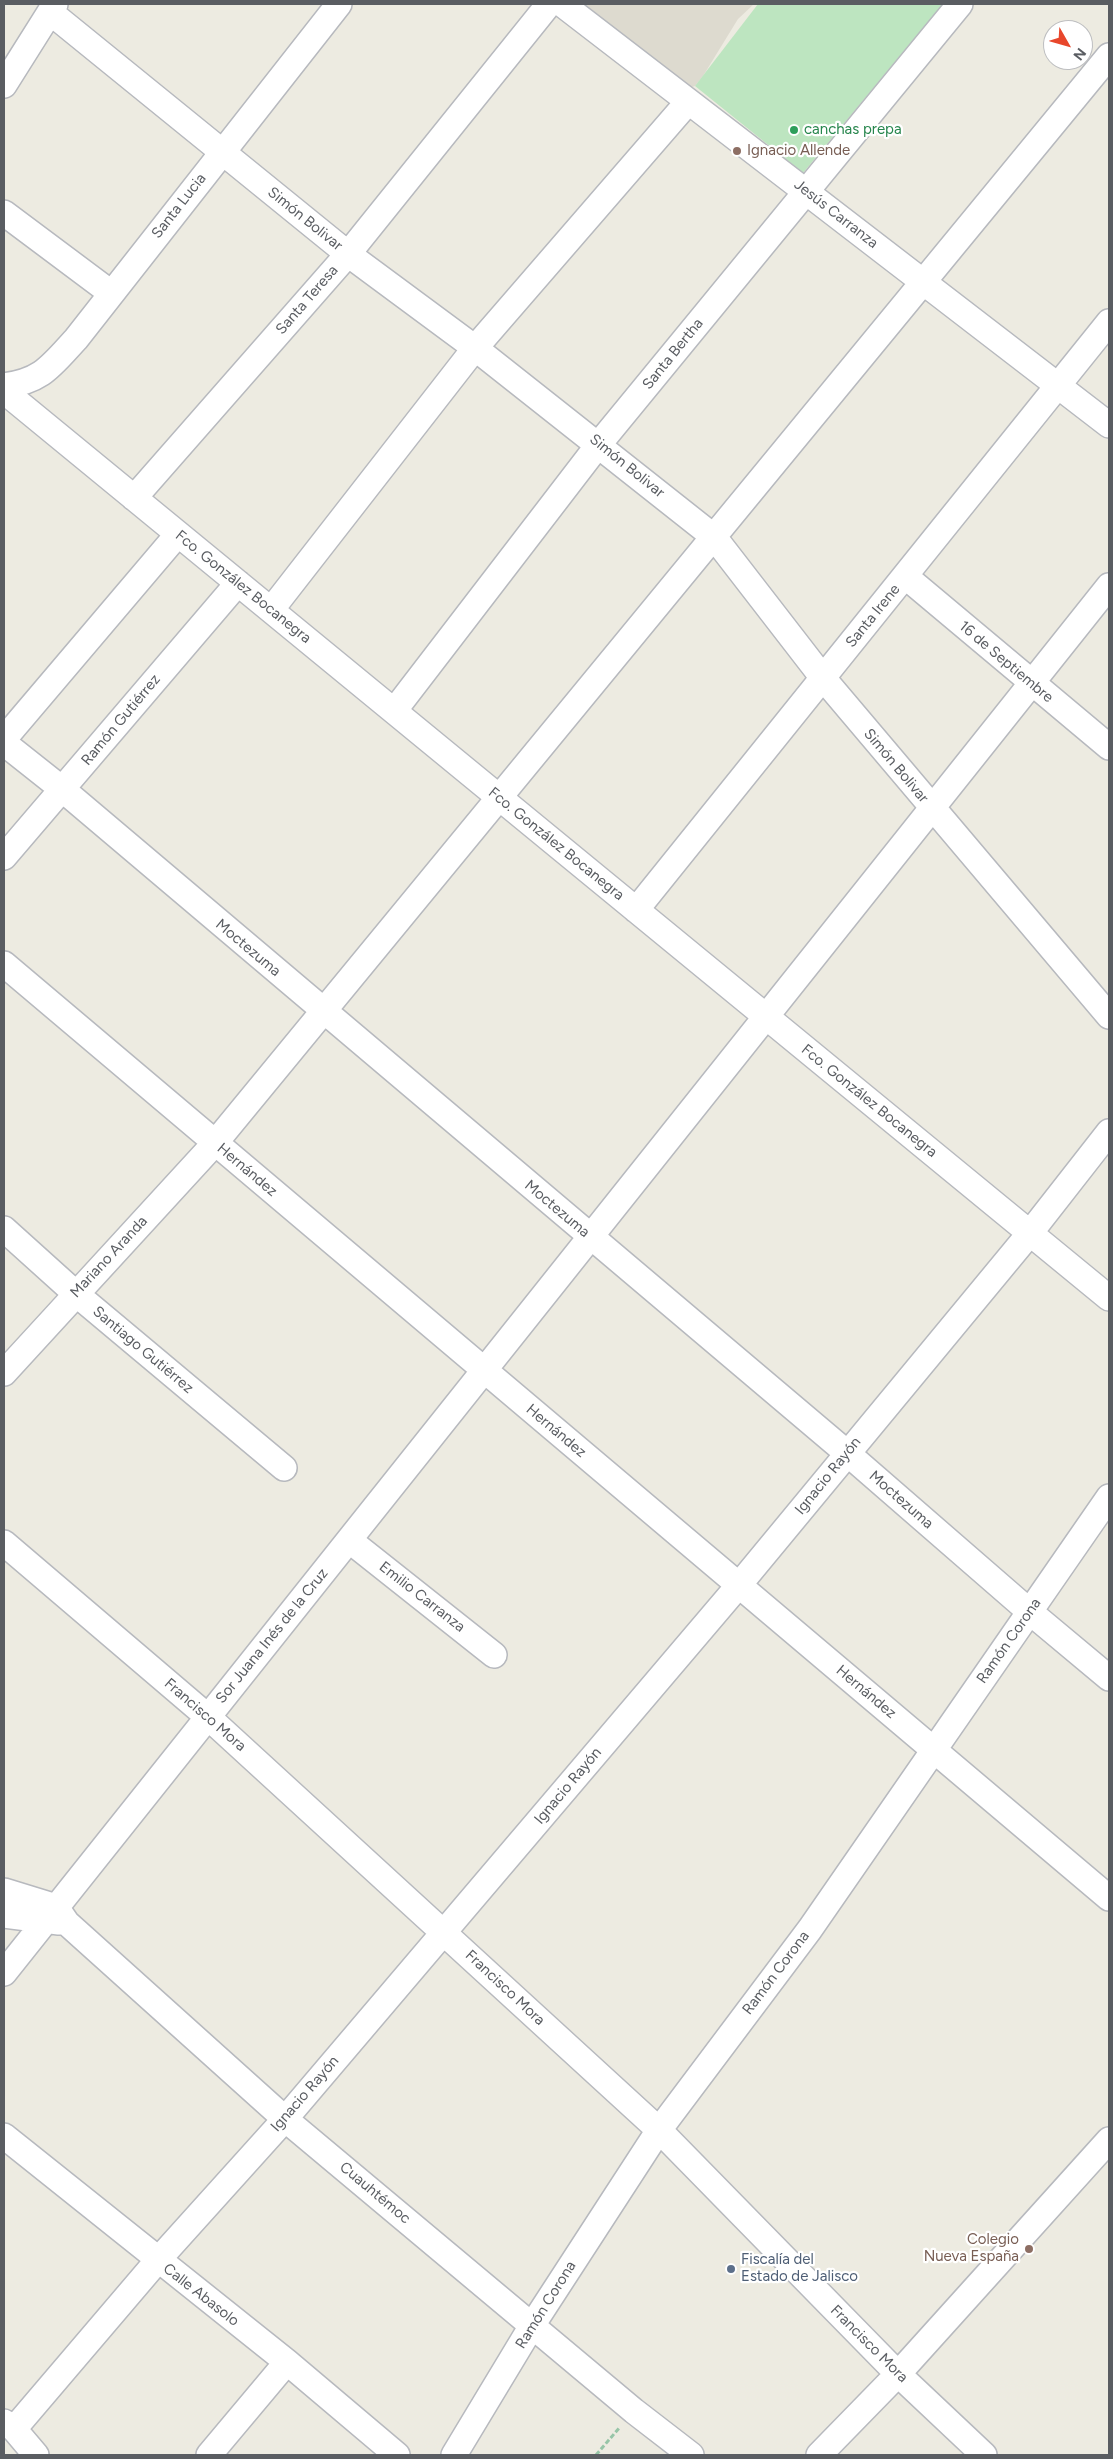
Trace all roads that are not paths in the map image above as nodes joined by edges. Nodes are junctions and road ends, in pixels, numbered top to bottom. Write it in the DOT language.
graph roads {
  1 [pos="339,4"];
  2 [pos="549,4"];
  3 [pos="562,4"];
  4 [pos="960,4"];
  5 [pos="53,8"];
  6 [pos="1109,56"];
  7 [pos="4,85"];
  8 [pos="688,102"];
  9 [pos="222,152"];
  10 [pos="806,190"];
  11 [pos="4,213"];
  12 [pos="348,254"];
  13 [pos="923,282"];
  14 [pos="111,293"];
  15 [pos="1109,322"];
  16 [pos="475,348"];
  17 [pos="1059,385"];
  18 [pos="4,386"];
  19 [pos="4,391"];
  20 [pos="1109,425"];
  21 [pos="599,444"];
  22 [pos="134,498"];
  23 [pos="178,534"];
  24 [pos="714,537"];
  25 [pos="904,576"];
  26 [pos="238,583"];
  27 [pos="1109,586"];
  28 [pos="271,610"];
  29 [pos="823,678"];
  30 [pos="1031,684"];
  31 [pos="394,711"];
  32 [pos="4,739"];
  33 [pos="4,743"];
  34 [pos="1109,747"];
  35 [pos="62,789"];
  36 [pos="499,798"];
  37 [pos="932,808"];
  38 [pos="4,857"];
  39 [pos="636,910"];
  40 [pos="4,964"];
  41 [pos="323,1012"];
  42 [pos="1109,1016"];
  43 [pos="766,1017"];
  44 [pos="1109,1132"];
  45 [pos="215,1143"];
  46 [pos="4,1229"];
  47 [pos="1030,1233"];
  48 [pos="590,1237"];
  49 [pos="75,1293"];
  50 [pos="1109,1298"];
  51 [pos="484,1370"];
  52 [pos="4,1373"];
  53 [pos="847,1453"];
  54 [pos="284,1468"];
  55 [pos="1109,1497"];
  56 [pos="349,1540"];
  57 [pos="4,1543"];
  58 [pos="739,1585"];
  59 [pos="1030,1612"];
  60 [pos="494,1655"];
  61 [pos="1109,1678"];
  62 [pos="208,1717"];
  63 [pos="934,1750"];
  64 [pos="4,1892"];
  65 [pos="1109,1898"];
  66 [pos="4,1915"];
  67 [pos="56,1917"];
  68 [pos="444,1931"];
  69 [pos="4,1973"];
  70 [pos="285,2119"];
  71 [pos="659,2130"];
  72 [pos="4,2136"];
  73 [pos="1109,2140"];
  74 [pos="158,2260"];
  75 [pos="532,2324"];
  76 [pos="287,2362"];
  77 [pos="898,2374"];
  78 [pos="9,2425"];
  79 [pos="36,2455"];
  80 [pos="209,2455"];
  81 [pos="397,2455"];
  82 [pos="454,2455"];
  83 [pos="691,2455"];
  84 [pos="819,2455"];
  85 [pos="984,2455"];
  1 -- 9 [label="street, Santa Lucia"];
  2 -- 12 [label="street, Santa Teresa"];
  3 -- 8 [label="street, Jesús Carranza"];
  4 -- 10 [label="street, Santa Bertha"];
  5 -- 7 [label="street"];
  5 -- 9 [label="street, Simón Bolivar"];
  6 -- 13 [label="street, Mariano Aranda"];
  8 -- 10 [label="street, Jesús Carranza"];
  8 -- 16 [label="street"];
  9 -- 12 [label="street, Simón Bolivar"];
  9 -- 14 [label="street, Santa Lucia"];
  10 -- 13 [label="street, Jesús Carranza"];
  10 -- 21 [label="street, Santa Bertha"];
  11 -- 14 [label="street"];
  12 -- 16 [label="street, Simón Bolivar"];
  12 -- 22 [label="street, Santa Teresa"];
  13 -- 17 [label="street, Jesús Carranza"];
  13 -- 24 [label="street, Mariano Aranda"];
  14 -- 18 [label="street, Santa Lucia"];
  15 -- 17 [label="street, Santa Irene"];
  16 -- 21 [label="street, Simón Bolivar"];
  16 -- 28 [label="street"];
  17 -- 20 [label="street, Jesús Carranza"];
  17 -- 25 [label="street, Santa Irene"];
  19 -- 22 [label="street, Fco. González Bocanegra"];
  21 -- 24 [label="street, Simón Bolivar"];
  21 -- 31 [label="street, Santa Bertha"];
  22 -- 23 [label="street, Fco. González Bocanegra"];
  23 -- 26 [label="street, Fco. González Bocanegra"];
  23 -- 32 [label="street"];
  24 -- 29 [label="street, Simón Bolivar"];
  24 -- 36 [label="street, Mariano Aranda"];
  25 -- 29 [label="street, Santa Irene"];
  25 -- 30 [label="street, 16 de Septiembre"];
  26 -- 28 [label="street, Fco. González Bocanegra"];
  26 -- 35 [label="street, Ramón Gutiérrez"];
  27 -- 30 [label="street, Sor Juana Inés de la Cruz"];
  28 -- 31 [label="street, Fco. González Bocanegra"];
  29 -- 37 [label="street, Simón Bolivar"];
  29 -- 39 [label="street, Santa Irene"];
  30 -- 34 [label="street, 16 de Septiembre"];
  30 -- 37 [label="street, Sor Juana Inés de la Cruz"];
  31 -- 36 [label="street, Fco. González Bocanegra"];
  33 -- 35 [label="street, Moctezuma"];
  35 -- 38 [label="street, Ramón Gutiérrez"];
  35 -- 41 [label="street, Moctezuma"];
  36 -- 39 [label="street, Fco. González Bocanegra"];
  36 -- 41 [label="street, Mariano Aranda"];
  37 -- 42 [label="street, Simón Bolivar"];
  37 -- 43 [label="street, Sor Juana Inés de la Cruz"];
  39 -- 43 [label="street, Fco. González Bocanegra"];
  40 -- 45 [label="street, Hernández"];
  41 -- 45 [label="street, Mariano Aranda"];
  41 -- 48 [label="street, Moctezuma"];
  43 -- 47 [label="street, Fco. González Bocanegra"];
  43 -- 48 [label="street, Sor Juana Inés de la Cruz"];
  44 -- 47 [label="street, Ignacio Rayón"];
  45 -- 49 [label="street, Mariano Aranda"];
  45 -- 51 [label="street, Hernández"];
  46 -- 49 [label="street, Santiago Gutiérrez"];
  47 -- 50 [label="street, Fco. González Bocanegra"];
  47 -- 53 [label="street, Ignacio Rayón"];
  48 -- 51 [label="street, Sor Juana Inés de la Cruz"];
  48 -- 53 [label="street, Moctezuma"];
  49 -- 52 [label="street, Mariano Aranda"];
  49 -- 54 [label="street, Santiago Gutiérrez"];
  51 -- 56 [label="street, Sor Juana Inés de la Cruz"];
  51 -- 58 [label="street, Hernández"];
  53 -- 58 [label="street, Ignacio Rayón"];
  53 -- 59 [label="street, Moctezuma"];
  55 -- 59 [label="street, Ramón Corona"];
  56 -- 60 [label="street, Emilio Carranza"];
  56 -- 62 [label="street, Sor Juana Inés de la Cruz"];
  57 -- 62 [label="street, Francisco Mora"];
  58 -- 63 [label="street, Hernández"];
  58 -- 68 [label="street, Ignacio Rayón"];
  59 -- 61 [label="street, Moctezuma"];
  59 -- 63 [label="street, Ramón Corona"];
  62 -- 67 [label="street, Sor Juana Inés de la Cruz"];
  62 -- 68 [label="street, Francisco Mora"];
  63 -- 65 [label="street, Hernández"];
  63 -- 71 [label="street, Ramón Corona"];
  64 -- 67 [label="street, Cuauhtémoc"];
  66 -- 67 [label="street"];
  67 -- 69 [label="street, Sor Juana Inés de la Cruz"];
  67 -- 70 [label="street, Cuauhtémoc"];
  68 -- 70 [label="street, Ignacio Rayón"];
  68 -- 71 [label="street, Francisco Mora"];
  70 -- 74 [label="street, Ignacio Rayón"];
  70 -- 75 [label="street, Cuauhtémoc"];
  71 -- 75 [label="street, Ramón Corona"];
  71 -- 77 [label="street, Francisco Mora"];
  72 -- 74 [label="street, Calle Abasolo"];
  73 -- 77 [label="street"];
  74 -- 76 [label="street, Calle Abasolo"];
  74 -- 78 [label="street, Ignacio Rayón"];
  75 -- 82 [label="street, Ramón Corona"];
  75 -- 83 [label="street, Cuauhtémoc"];
  76 -- 80 [label="street"];
  76 -- 81 [label="street, Calle Abasolo"];
  77 -- 84 [label="street"];
  77 -- 85 [label="street, Francisco Mora"];
  78 -- 79 [label="street"];
}
